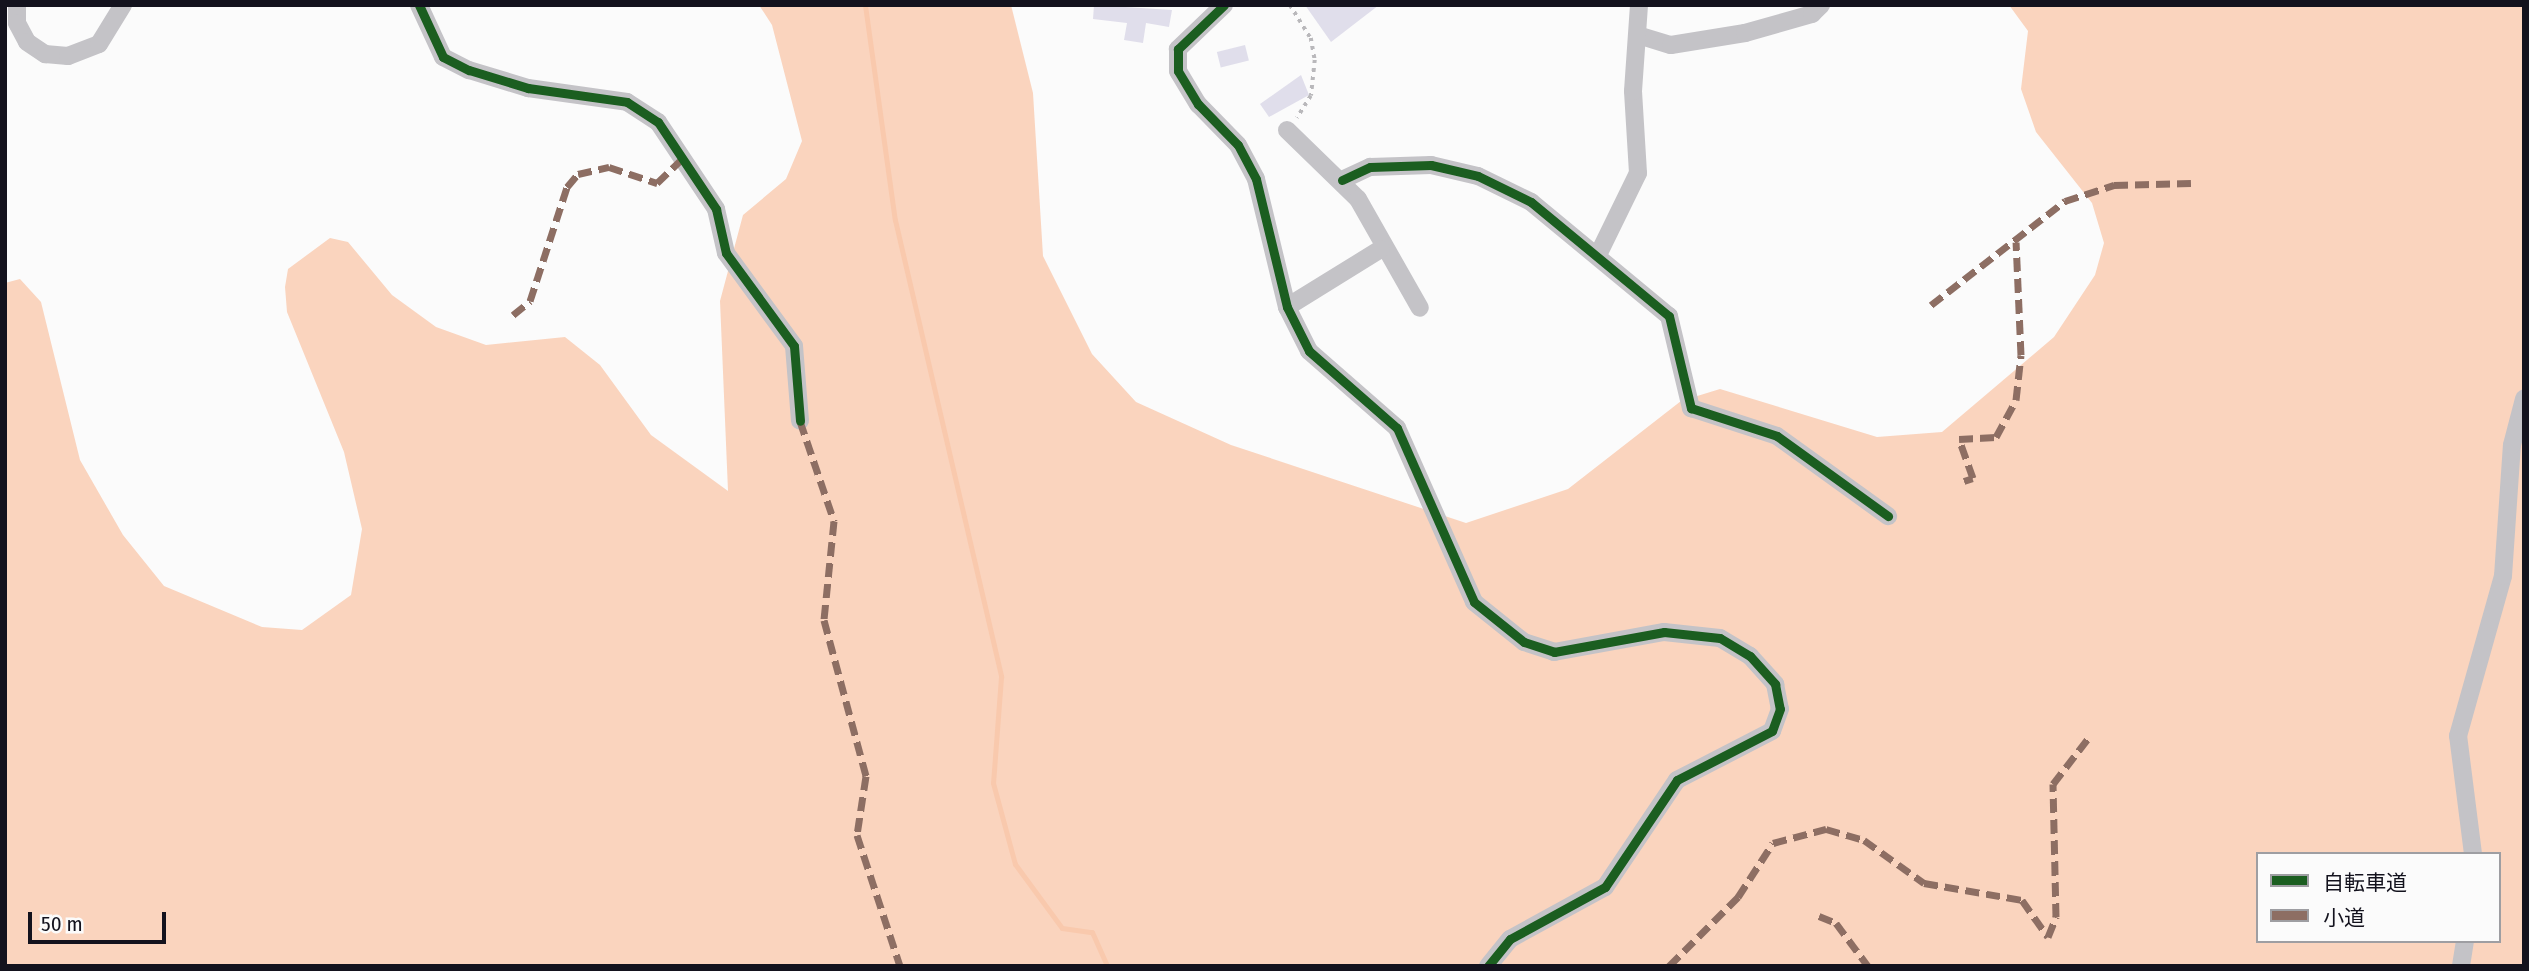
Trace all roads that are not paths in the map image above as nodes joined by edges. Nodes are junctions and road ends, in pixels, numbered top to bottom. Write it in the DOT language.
graph roads {
  1 [pos="17,5"];
  2 [pos="123,5"];
  3 [pos="419,5"];
  4 [pos="1224,5"];
  5 [pos="1639,5"];
  6 [pos="1821,5"];
  7 [pos="1641,36"];
  8 [pos="1287,130"];
  9 [pos="1342,180"];
  10 [pos="1381,249"];
  11 [pos="1598,255"];
  12 [pos="1287,307"];
  13 [pos="1420,308"];
  14 [pos="2524,399"];
  15 [pos="800,421"];
  16 [pos="1888,516"];
  17 [pos="2473,852"];
  18 [pos="2465,943"];
  19 [pos="1488,966"];
  20 [pos="2461,966"];
  1 -- 2 [label="street"];
  3 -- 15 [label="street"];
  4 -- 12 [label="street"];
  5 -- 7 [label="street"];
  6 -- 7 [label="street"];
  7 -- 11 [label="street"];
  8 -- 9 [label="street"];
  9 -- 10 [label="street"];
  9 -- 11 [label="street"];
  10 -- 12 [label="street"];
  10 -- 13 [label="street"];
  11 -- 16 [label="street"];
  12 -- 19 [label="street"];
  14 -- 17 [label="street"];
  18 -- 20 [label="street"];
}
